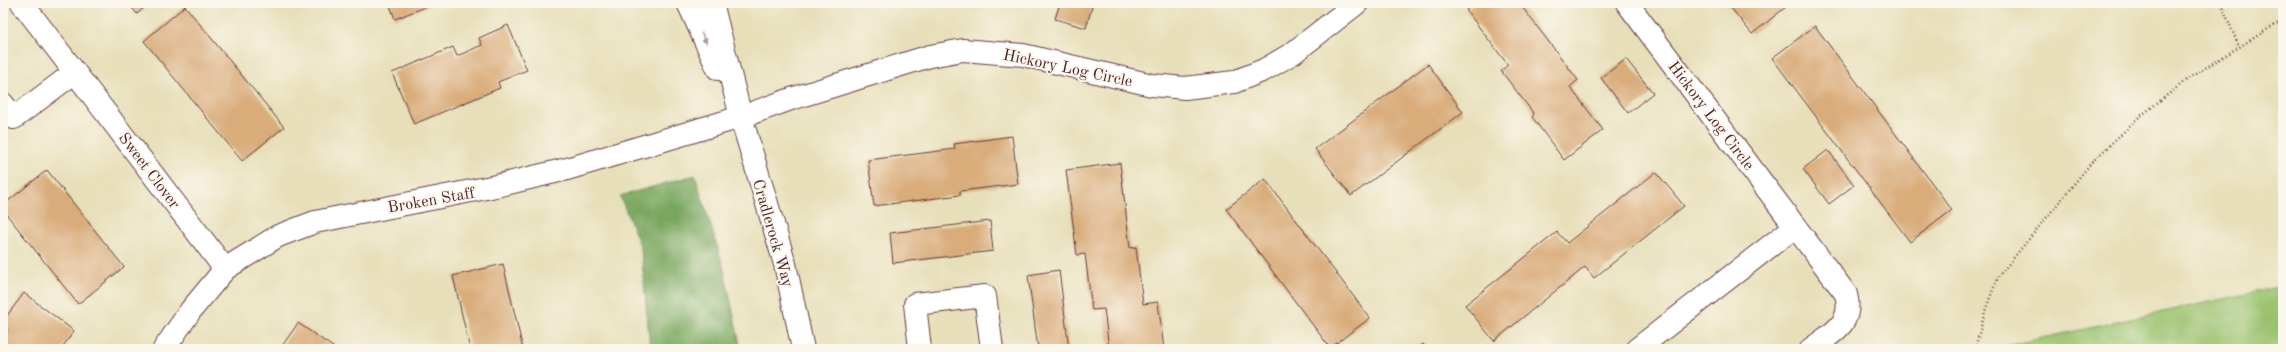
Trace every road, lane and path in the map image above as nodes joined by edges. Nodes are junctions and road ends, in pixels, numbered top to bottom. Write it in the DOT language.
graph roads {
  1 [pos="22,3"];
  2 [pos="688,3"];
  3 [pos="712,3"];
  4 [pos="1357,3"];
  5 [pos="1627,3"];
  6 [pos="2221,3"];
  7 [pos="2283,20"];
  8 [pos="2239,48"];
  9 [pos="75,72"];
  10 [pos="3,104"];
  11 [pos="741,117"];
  12 [pos="1796,226"];
  13 [pos="225,269"];
  14 [pos="164,349"];
  15 [pos="803,349"];
  16 [pos="920,349"];
  17 [pos="992,349"];
  18 [pos="1637,349"];
  19 [pos="1811,349"];
  20 [pos="1975,349"];
  1 -- 9 [label="street, Sweet Clover"];
  2 -- 11 [label="street, Cradlerock Way, one-way"];
  3 -- 11 [label="street, Cradlerock Way"];
  4 -- 11 [label="street, Hickory Log Circle"];
  5 -- 12 [label="street, Hickory Log Circle"];
  6 -- 8 [label="path"];
  7 -- 8 [label="path"];
  8 -- 20 [label="path"];
  9 -- 10 [label="street"];
  9 -- 13 [label="street, Sweet Clover"];
  11 -- 13 [label="street, Broken Staff"];
  11 -- 15 [label="street, Cradlerock Way"];
  12 -- 18 [label="street"];
  12 -- 19 [label="street, Hickory Log Circle"];
  13 -- 14 [label="street, Broken Staff"];
  16 -- 17 [label="street"];
}
